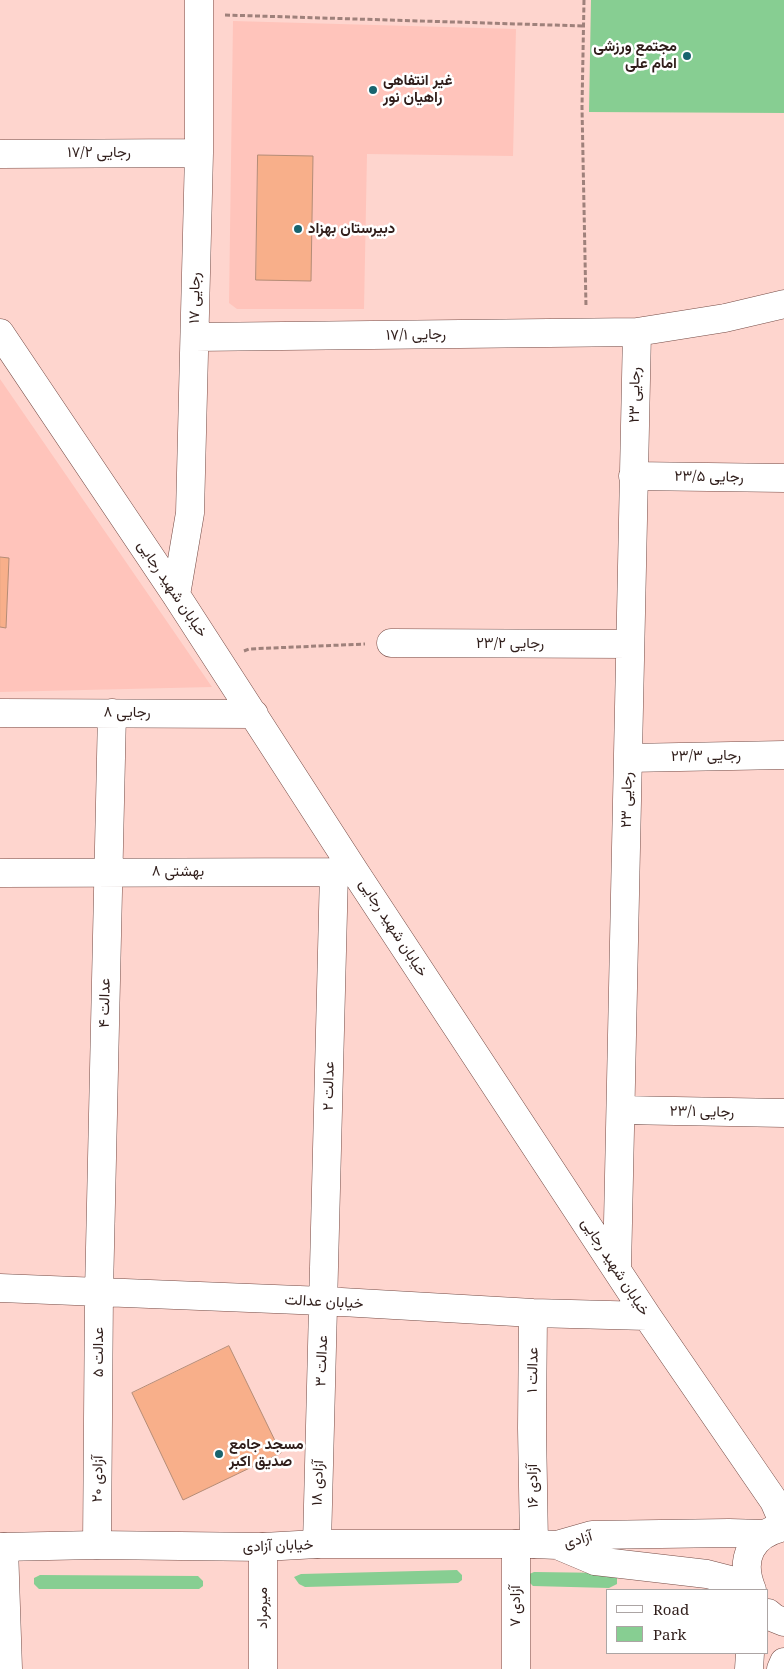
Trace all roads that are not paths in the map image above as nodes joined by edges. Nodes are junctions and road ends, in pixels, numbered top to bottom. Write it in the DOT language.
graph roads {
  1 [pos="198,7"];
  2 [pos="199,153"];
  3 [pos="0,154"];
  4 [pos="784,304"];
  5 [pos="637,332"];
  6 [pos="0,333"];
  7 [pos="195,337"];
  8 [pos="633,476"];
  9 [pos="784,478"];
  10 [pos="176,595"];
  11 [pos="391,643"];
  12 [pos="630,644"];
  13 [pos="0,713"];
  14 [pos="112,714"];
  15 [pos="254,714"];
  16 [pos="784,756"];
  17 [pos="628,758"];
  18 [pos="108,872"];
  19 [pos="345,872"];
  20 [pos="0,873"];
  21 [pos="621,1110"];
  22 [pos="784,1113"];
  23 [pos="617,1269"];
  24 [pos="0,1288"];
  25 [pos="99,1292"];
  26 [pos="324,1301"];
  27 [pos="533,1313"];
  28 [pos="648,1316"];
  29 [pos="98,1412"];
  30 [pos="320,1421"];
  31 [pos="532,1428"];
  32 [pos="777,1528"];
  33 [pos="317,1544"];
  34 [pos="536,1544"];
  35 [pos="97,1545"];
  36 [pos="2,1547"];
  37 [pos="263,1547"];
  38 [pos="751,1588"];
  39 [pos="769,1614"];
  40 [pos="784,1622"];
  41 [pos="750,1654"];
  42 [pos="784,1662"];
  43 [pos="8,1669"];
  44 [pos="263,1669"];
  45 [pos="516,1669"];
  46 [pos="749,1669"];
  47 [pos="780,1669"];
  1 -- 2 [label="street, رجایی ۱۷"];
  2 -- 3 [label="street, رجایی ۱۷/۲"];
  2 -- 7 [label="street, رجایی ۱۷"];
  4 -- 5 [label="street, رجایی ۱۷/۱"];
  5 -- 7 [label="street, رجایی ۱۷/۱"];
  5 -- 8 [label="street, رجایی ۲۳"];
  6 -- 10 [label="street, خیابان شهید رجایی"];
  7 -- 10 [label="street, رجایی ۱۷"];
  8 -- 9 [label="street, رجایی ۲۳/۵"];
  8 -- 12 [label="street, رجایی ۲۳"];
  10 -- 15 [label="street, خیابان شهید رجایی"];
  11 -- 12 [label="street, رجایی ۲۳/۲"];
  12 -- 17 [label="street, رجایی ۲۳"];
  13 -- 14 [label="street, رجایی ۸"];
  14 -- 15 [label="street, رجایی ۸"];
  14 -- 18 [label="street, عدالت ۴"];
  15 -- 19 [label="street, خیابان شهید رجایی"];
  16 -- 17 [label="street, رجایی ۲۳/۳"];
  17 -- 21 [label="street, رجایی ۲۳"];
  18 -- 19 [label="street, بهشتی ۸"];
  18 -- 20 [label="street, بهشتی ۸"];
  18 -- 25 [label="street, عدالت ۴"];
  19 -- 23 [label="street, خیابان شهید رجایی"];
  19 -- 26 [label="street, عدالت ۲"];
  21 -- 22 [label="street, رجایی ۲۳/۱"];
  21 -- 23 [label="street, رجایی ۲۳"];
  23 -- 28 [label="street, خیابان شهید رجایی"];
  24 -- 25 [label="street, خیابان عدالت"];
  25 -- 26 [label="street, خیابان عدالت"];
  25 -- 29 [label="street, عدالت ۵"];
  26 -- 27 [label="street, خیابان عدالت"];
  26 -- 30 [label="street, عدالت ۳"];
  27 -- 28 [label="street, خیابان عدالت"];
  27 -- 31 [label="street, عدالت ۱"];
  28 -- 32 [label="street, خیابان شهید رجایی"];
  29 -- 35 [label="street, آزادی ۲۰"];
  30 -- 33 [label="street, آزادی ۱۸"];
  31 -- 34 [label="street, آزادی ۱۶"];
  32 -- 34 [label="street, آزادی"];
  32 -- 38 [label="street"];
  33 -- 34 [label="street, خیابان آزادی"];
  33 -- 37 [label="street, خیابان آزادی"];
  34 -- 38 [label="street, آزادی"];
  34 -- 45 [label="street, آزادی ۷"];
  35 -- 36 [label="street, خیابان آزادی"];
  35 -- 37 [label="street, خیابان آزادی"];
  36 -- 43 [label="street"];
  37 -- 44 [label="street, میرمراد"];
  39 -- 40 [label="street"];
  41 -- 46 [label="street"];
  42 -- 47 [label="street"];
}
